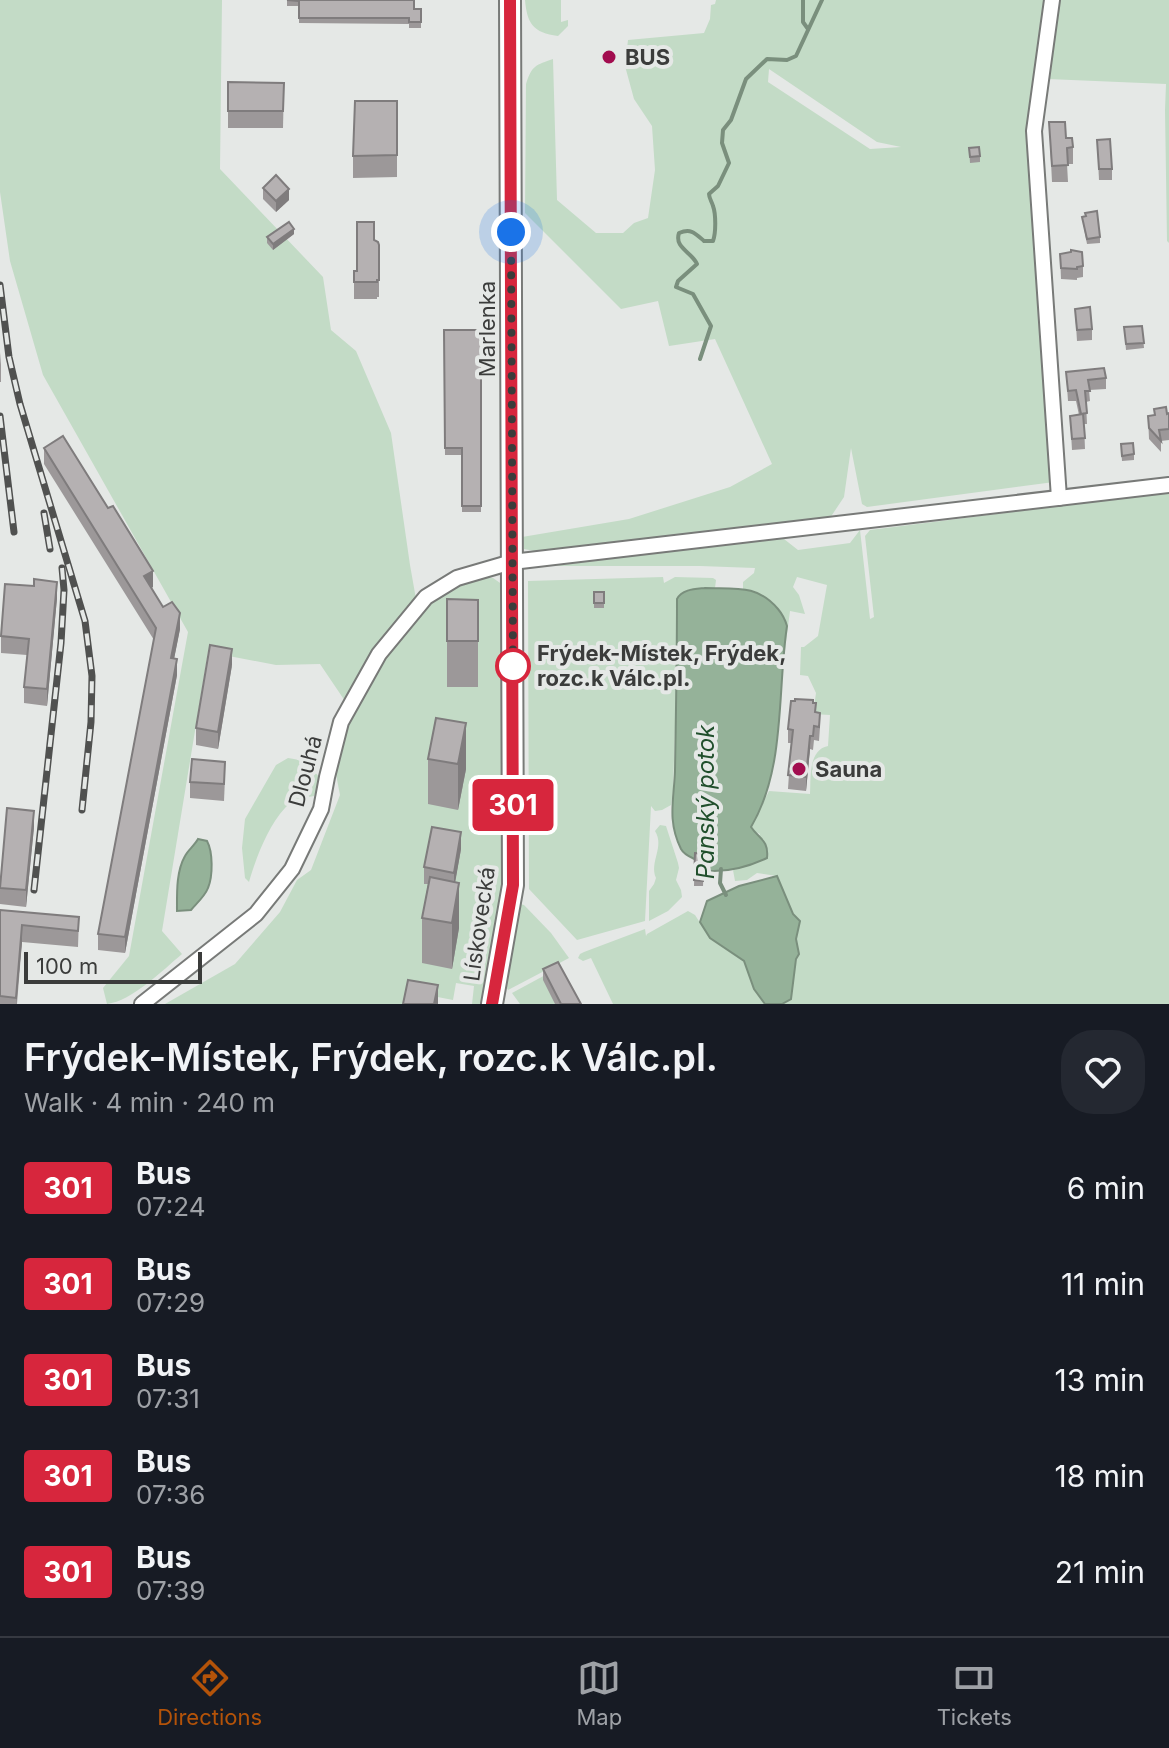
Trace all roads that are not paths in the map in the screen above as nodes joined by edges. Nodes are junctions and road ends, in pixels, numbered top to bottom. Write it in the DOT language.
graph roads {
  1 [pos="510,0"];
  2 [pos="1052,0"];
  3 [pos="1169,485"];
  4 [pos="1059,498"];
  5 [pos="512,562"];
  6 [pos="142,1004"];
  7 [pos="492,1004"];
  1 -- 5 [label="main road, Marlenka"];
  2 -- 4 [label="street"];
  3 -- 4 [label="street, Dlouhá"];
  4 -- 5 [label="street, Dlouhá"];
  5 -- 6 [label="street, Dlouhá"];
  5 -- 7 [label="main road, Lískovecká"];
}
